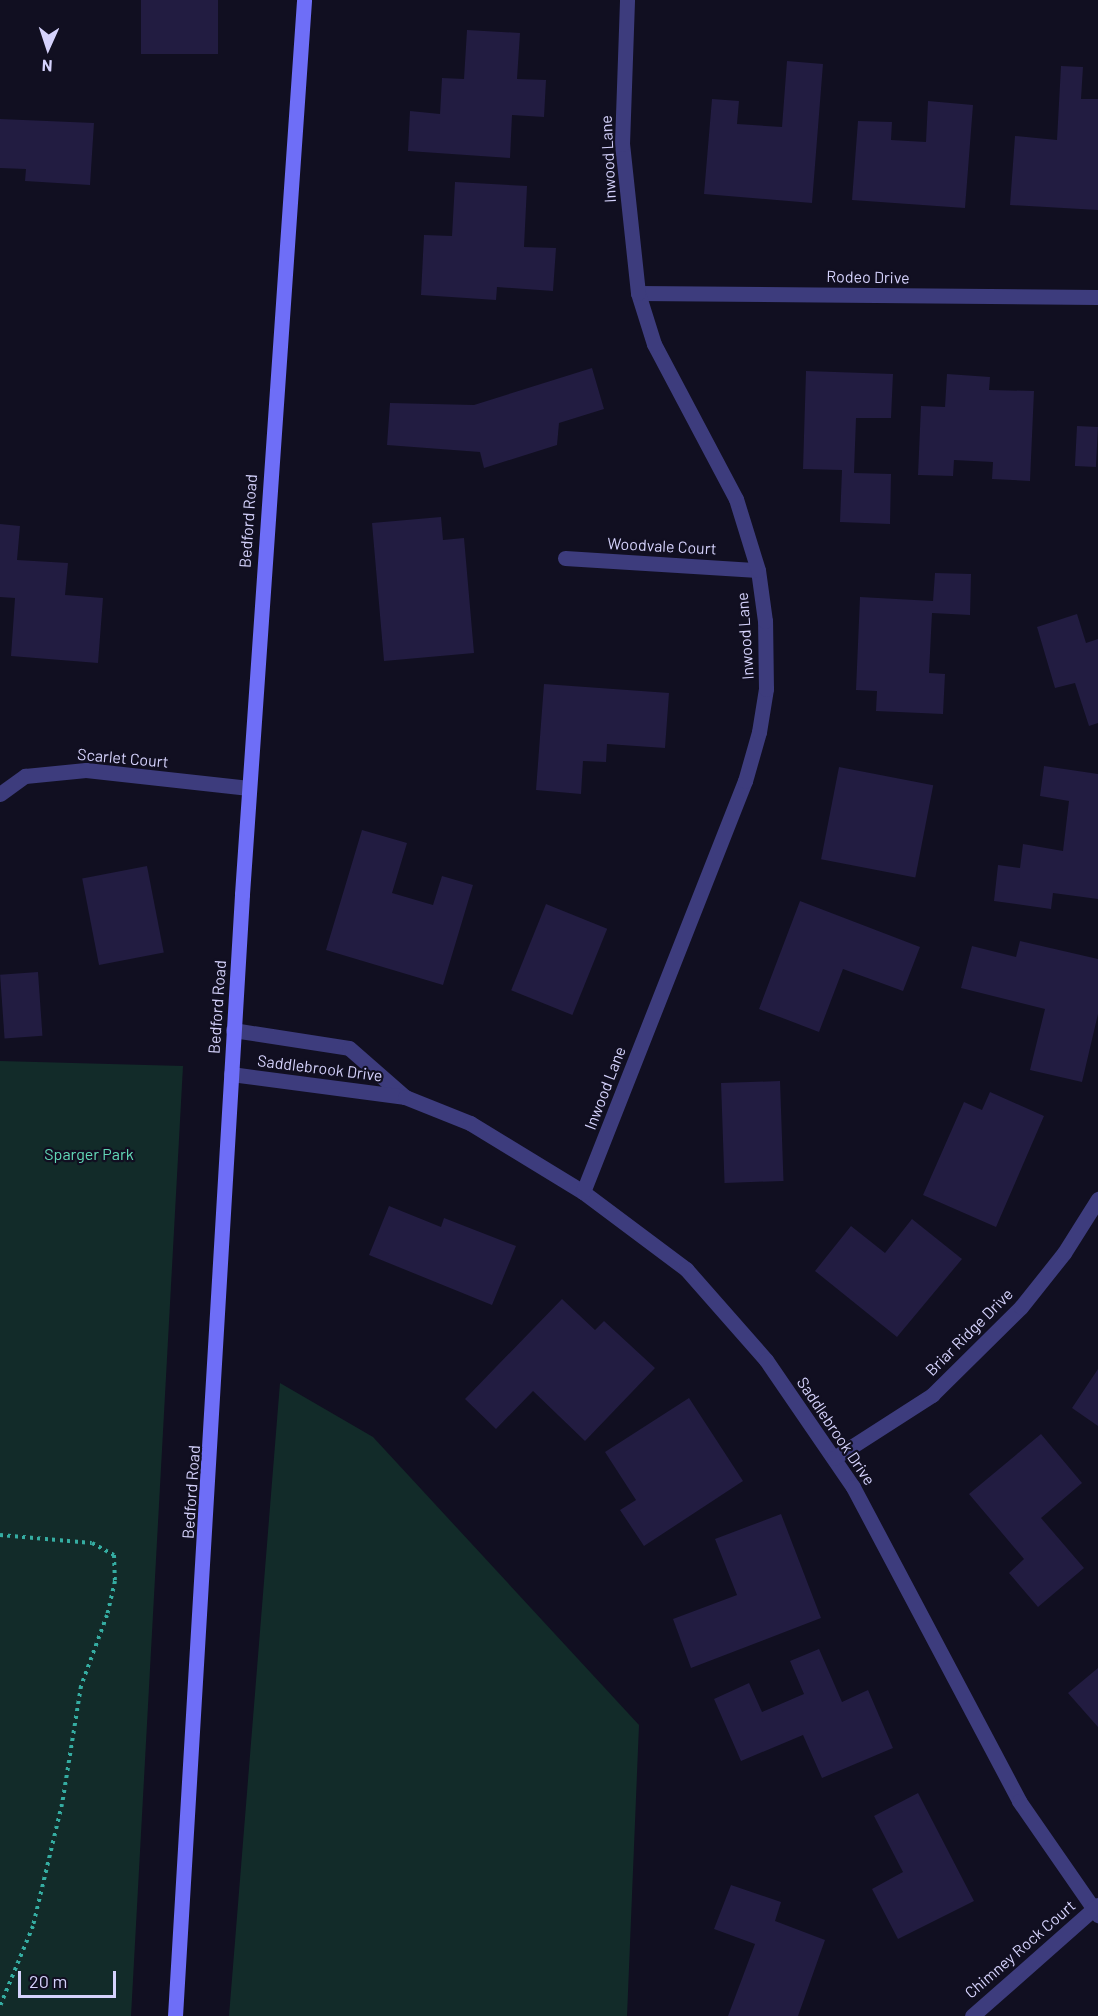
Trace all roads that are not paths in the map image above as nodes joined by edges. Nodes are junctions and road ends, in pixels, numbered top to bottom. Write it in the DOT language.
graph roads {
  1 [pos="304,0"];
  2 [pos="627,0"];
  3 [pos="638,293"];
  4 [pos="1098,297"];
  5 [pos="565,558"];
  6 [pos="758,570"];
  7 [pos="249,788"];
  8 [pos="0,794"];
  9 [pos="233,1030"];
  10 [pos="231,1074"];
  11 [pos="405,1097"];
  12 [pos="583,1192"];
  13 [pos="1098,1199"];
  14 [pos="834,1458"];
  15 [pos="1096,1909"];
  16 [pos="175,2016"];
  17 [pos="972,2016"];
  1 -- 7 [label="street, Bedford Road"];
  2 -- 3 [label="street, Inwood Lane"];
  3 -- 4 [label="street, Rodeo Drive"];
  3 -- 6 [label="street, Inwood Lane"];
  5 -- 6 [label="street, Woodvale Court"];
  6 -- 12 [label="street, Inwood Lane"];
  7 -- 8 [label="street, Scarlet Court"];
  7 -- 9 [label="street, Bedford Road"];
  9 -- 10 [label="street, Bedford Road"];
  9 -- 11 [label="street, Saddlebrook Drive"];
  10 -- 11 [label="street, Saddlebrook Drive"];
  10 -- 16 [label="street, Bedford Road"];
  11 -- 12 [label="street, Saddlebrook Drive"];
  12 -- 14 [label="street, Saddlebrook Drive"];
  13 -- 14 [label="street, Briar Ridge Drive"];
  14 -- 15 [label="street, Saddlebrook Drive"];
  15 -- 17 [label="street, Chimney Rock Court"];
}
